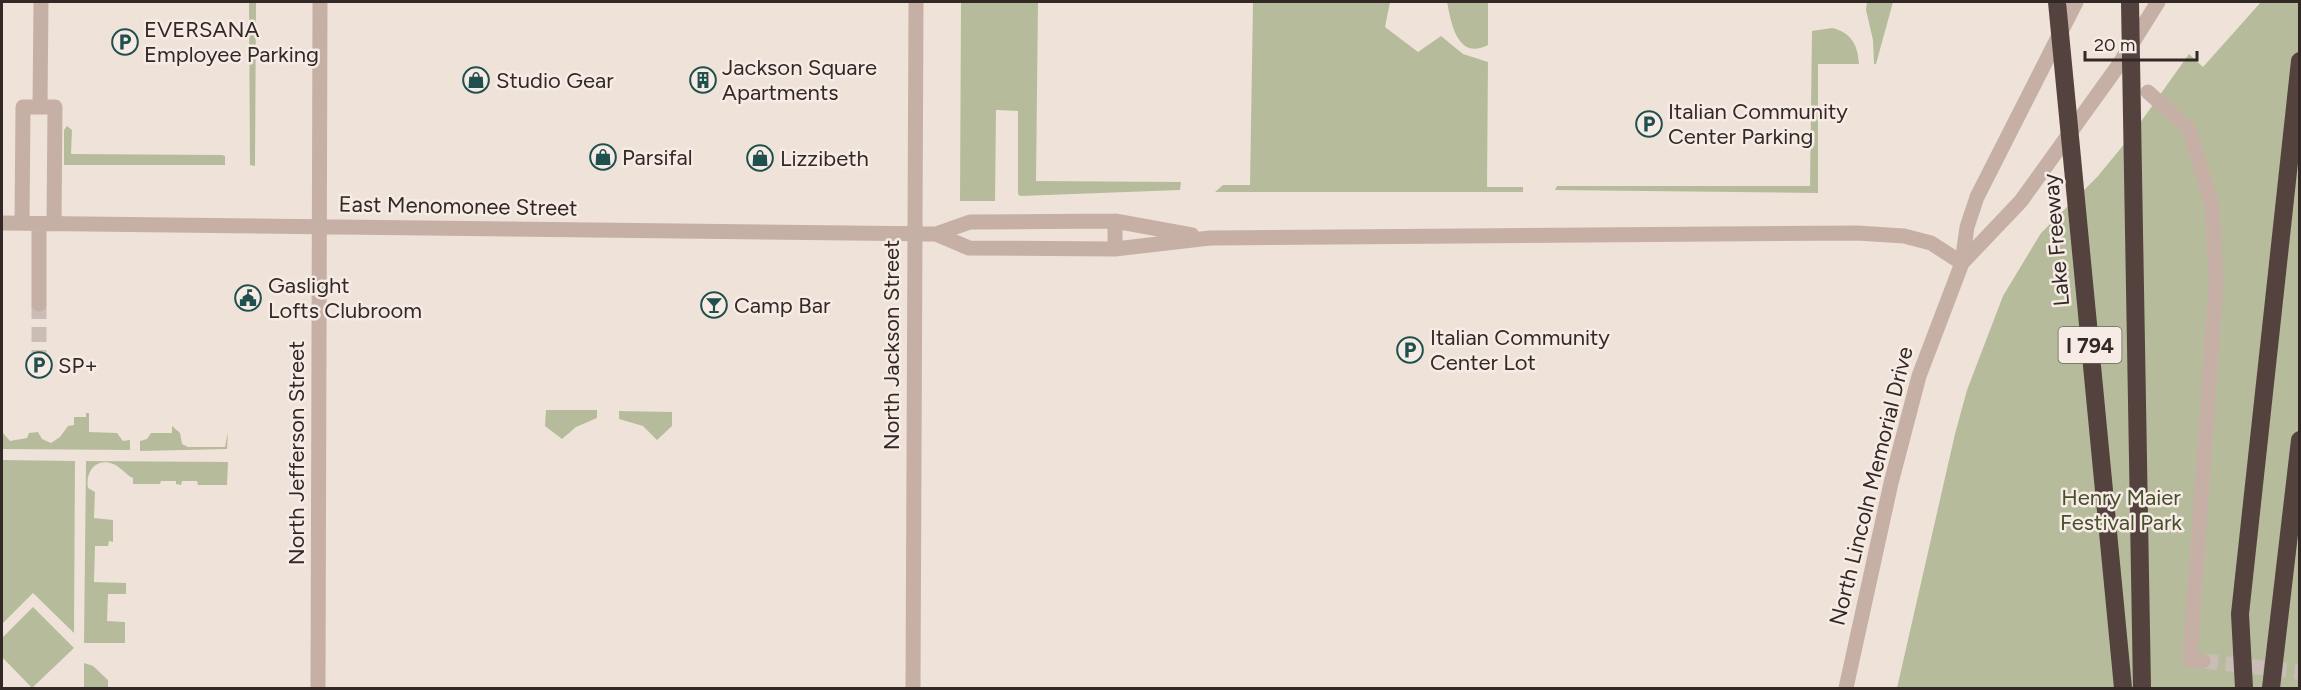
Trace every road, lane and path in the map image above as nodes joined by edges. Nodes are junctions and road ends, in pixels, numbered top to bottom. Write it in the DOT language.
graph roads {
  1 [pos="41,2"];
  2 [pos="320,2"];
  3 [pos="916,2"];
  4 [pos="2057,2"];
  5 [pos="2076,2"];
  6 [pos="2130,2"];
  7 [pos="2158,2"];
  8 [pos="2300,61"];
  9 [pos="2148,92"];
  10 [pos="48,107"];
  11 [pos="1115,221"];
  12 [pos="2,223"];
  13 [pos="22,223"];
  14 [pos="46,224"];
  15 [pos="320,227"];
  16 [pos="914,234"];
  17 [pos="936,234"];
  18 [pos="1210,238"];
  19 [pos="1115,249"];
  20 [pos="1962,262"];
  21 [pos="39,304"];
  22 [pos="2300,440"];
  23 [pos="2203,661"];
  24 [pos="318,688"];
  25 [pos="913,688"];
  26 [pos="1846,688"];
  27 [pos="2123,688"];
  28 [pos="2142,688"];
  29 [pos="2244,688"];
  30 [pos="2271,688"];
  1 -- 10 [label="street"];
  2 -- 15 [label="street, North Jefferson Street"];
  3 -- 16 [label="street, North Jackson Street"];
  4 -- 27 [label="highway, Lake Freeway / I 794"];
  5 -- 20 [label="street, North Lincoln Memorial Drive"];
  6 -- 28 [label="highway"];
  7 -- 20 [label="street, North Lincoln Memorial Drive"];
  8 -- 29 [label="highway"];
  9 -- 23 [label="street"];
  10 -- 13 [label="street"];
  10 -- 14 [label="street"];
  11 -- 17 [label="street"];
  11 -- 18 [label="street"];
  11 -- 19 [label="street"];
  12 -- 13 [label="street, East Menomonee Street"];
  13 -- 14 [label="street, East Menomonee Street"];
  14 -- 15 [label="street, East Menomonee Street"];
  14 -- 21 [label="street"];
  15 -- 16 [label="street, East Menomonee Street"];
  15 -- 24 [label="street, North Jefferson Street"];
  16 -- 17 [label="street, East Menomonee Street"];
  16 -- 25 [label="street, North Jackson Street"];
  17 -- 19 [label="street"];
  18 -- 19 [label="street"];
  18 -- 20 [label="street"];
  20 -- 26 [label="street, North Lincoln Memorial Drive"];
  22 -- 30 [label="highway"];
}
